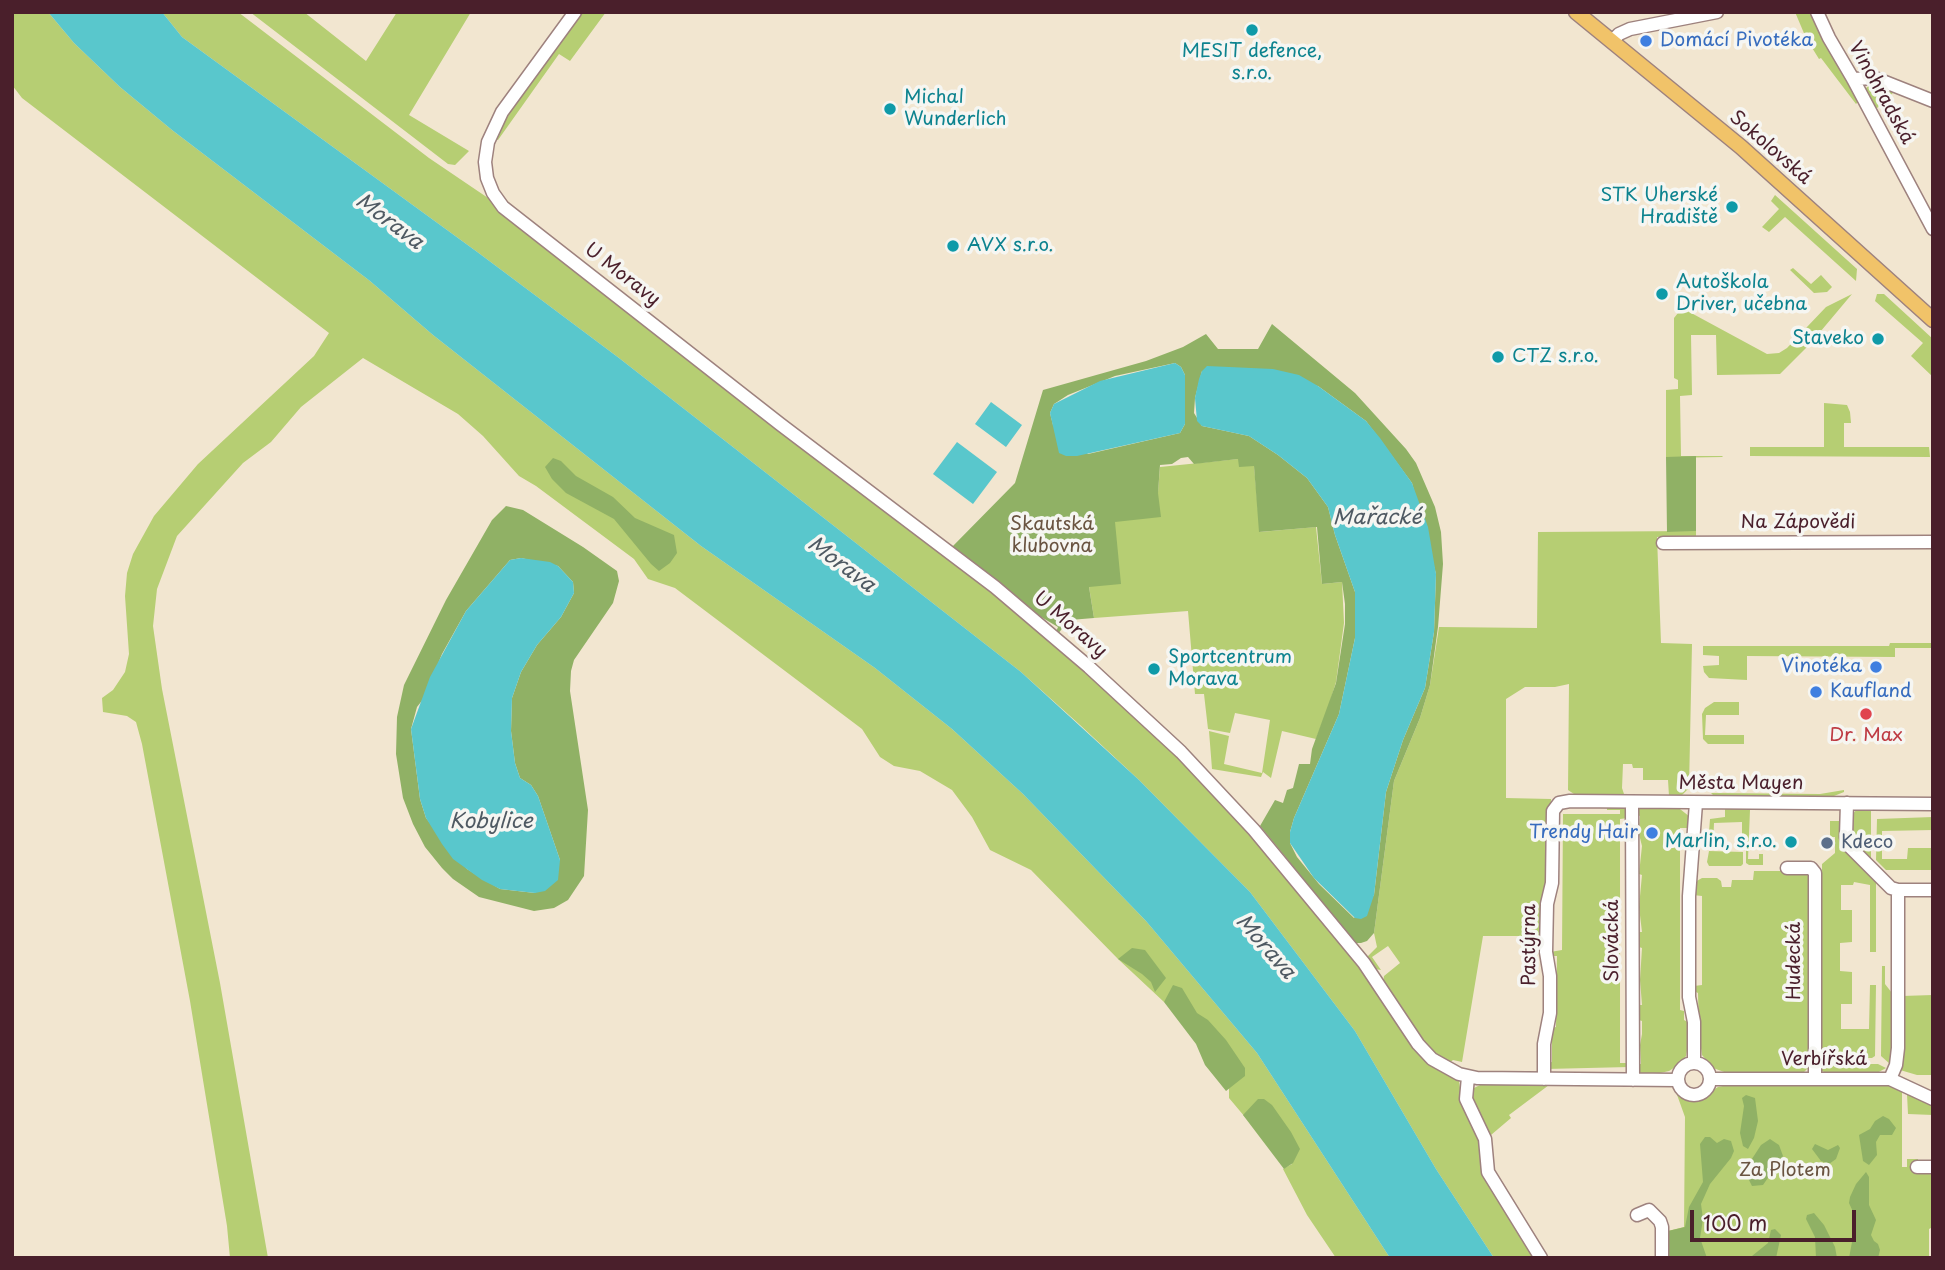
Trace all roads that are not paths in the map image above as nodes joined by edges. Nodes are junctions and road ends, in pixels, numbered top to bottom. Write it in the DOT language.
graph roads {
  1 [pos="575,12"];
  2 [pos="1576,12"];
  3 [pos="1717,12"];
  4 [pos="1817,12"];
  5 [pos="1612,41"];
  6 [pos="1853,79"];
  7 [pos="1933,101"];
  8 [pos="1933,229"];
  9 [pos="1933,320"];
  10 [pos="1933,542"];
  11 [pos="1663,543"];
  12 [pos="1632,802"];
  13 [pos="1696,803"];
  14 [pos="1847,803"];
  15 [pos="1933,804"];
  16 [pos="1553,811"];
  17 [pos="1787,868"];
  18 [pos="1898,890"];
  19 [pos="1933,890"];
  20 [pos="1694,1063"];
  21 [pos="1468,1077"];
  22 [pos="1544,1079"];
  23 [pos="1710,1079"];
  24 [pos="1815,1079"];
  25 [pos="1890,1079"];
  26 [pos="1633,1080"];
  27 [pos="1677,1080"];
  28 [pos="1933,1099"];
  29 [pos="1917,1167"];
  30 [pos="1933,1167"];
  31 [pos="1637,1215"];
  32 [pos="1541,1258"];
  33 [pos="1662,1258"];
  1 -- 21 [label="street, U Moravy"];
  2 -- 5 [label="main road, Sokolovská"];
  3 -- 5 [label="street"];
  4 -- 6 [label="street, Vinohradská"];
  5 -- 9 [label="main road, Sokolovská"];
  6 -- 7 [label="street"];
  6 -- 8 [label="street, Vinohradská"];
  10 -- 11 [label="street, Na Zápovědi"];
  12 -- 13 [label="street, Města Mayen"];
  12 -- 16 [label="street, Města Mayen"];
  12 -- 26 [label="street, Slovácká"];
  13 -- 14 [label="street, Města Mayen"];
  13 -- 20 [label="street"];
  14 -- 15 [label="street, Města Mayen"];
  14 -- 18 [label="street"];
  16 -- 22 [label="street, Pastýrna"];
  17 -- 24 [label="street, Hudecká"];
  18 -- 19 [label="street"];
  18 -- 25 [label="street"];
  20 -- 23 [label="street"];
  20 -- 27 [label="street"];
  21 -- 22 [label="street"];
  21 -- 32 [label="street"];
  22 -- 26 [label="street"];
  23 -- 24 [label="street, Verbířská"];
  23 -- 27 [label="street"];
  24 -- 25 [label="street, Verbířská"];
  25 -- 28 [label="street, Verbířská"];
  26 -- 27 [label="street"];
  29 -- 30 [label="street"];
  31 -- 33 [label="street"];
}
